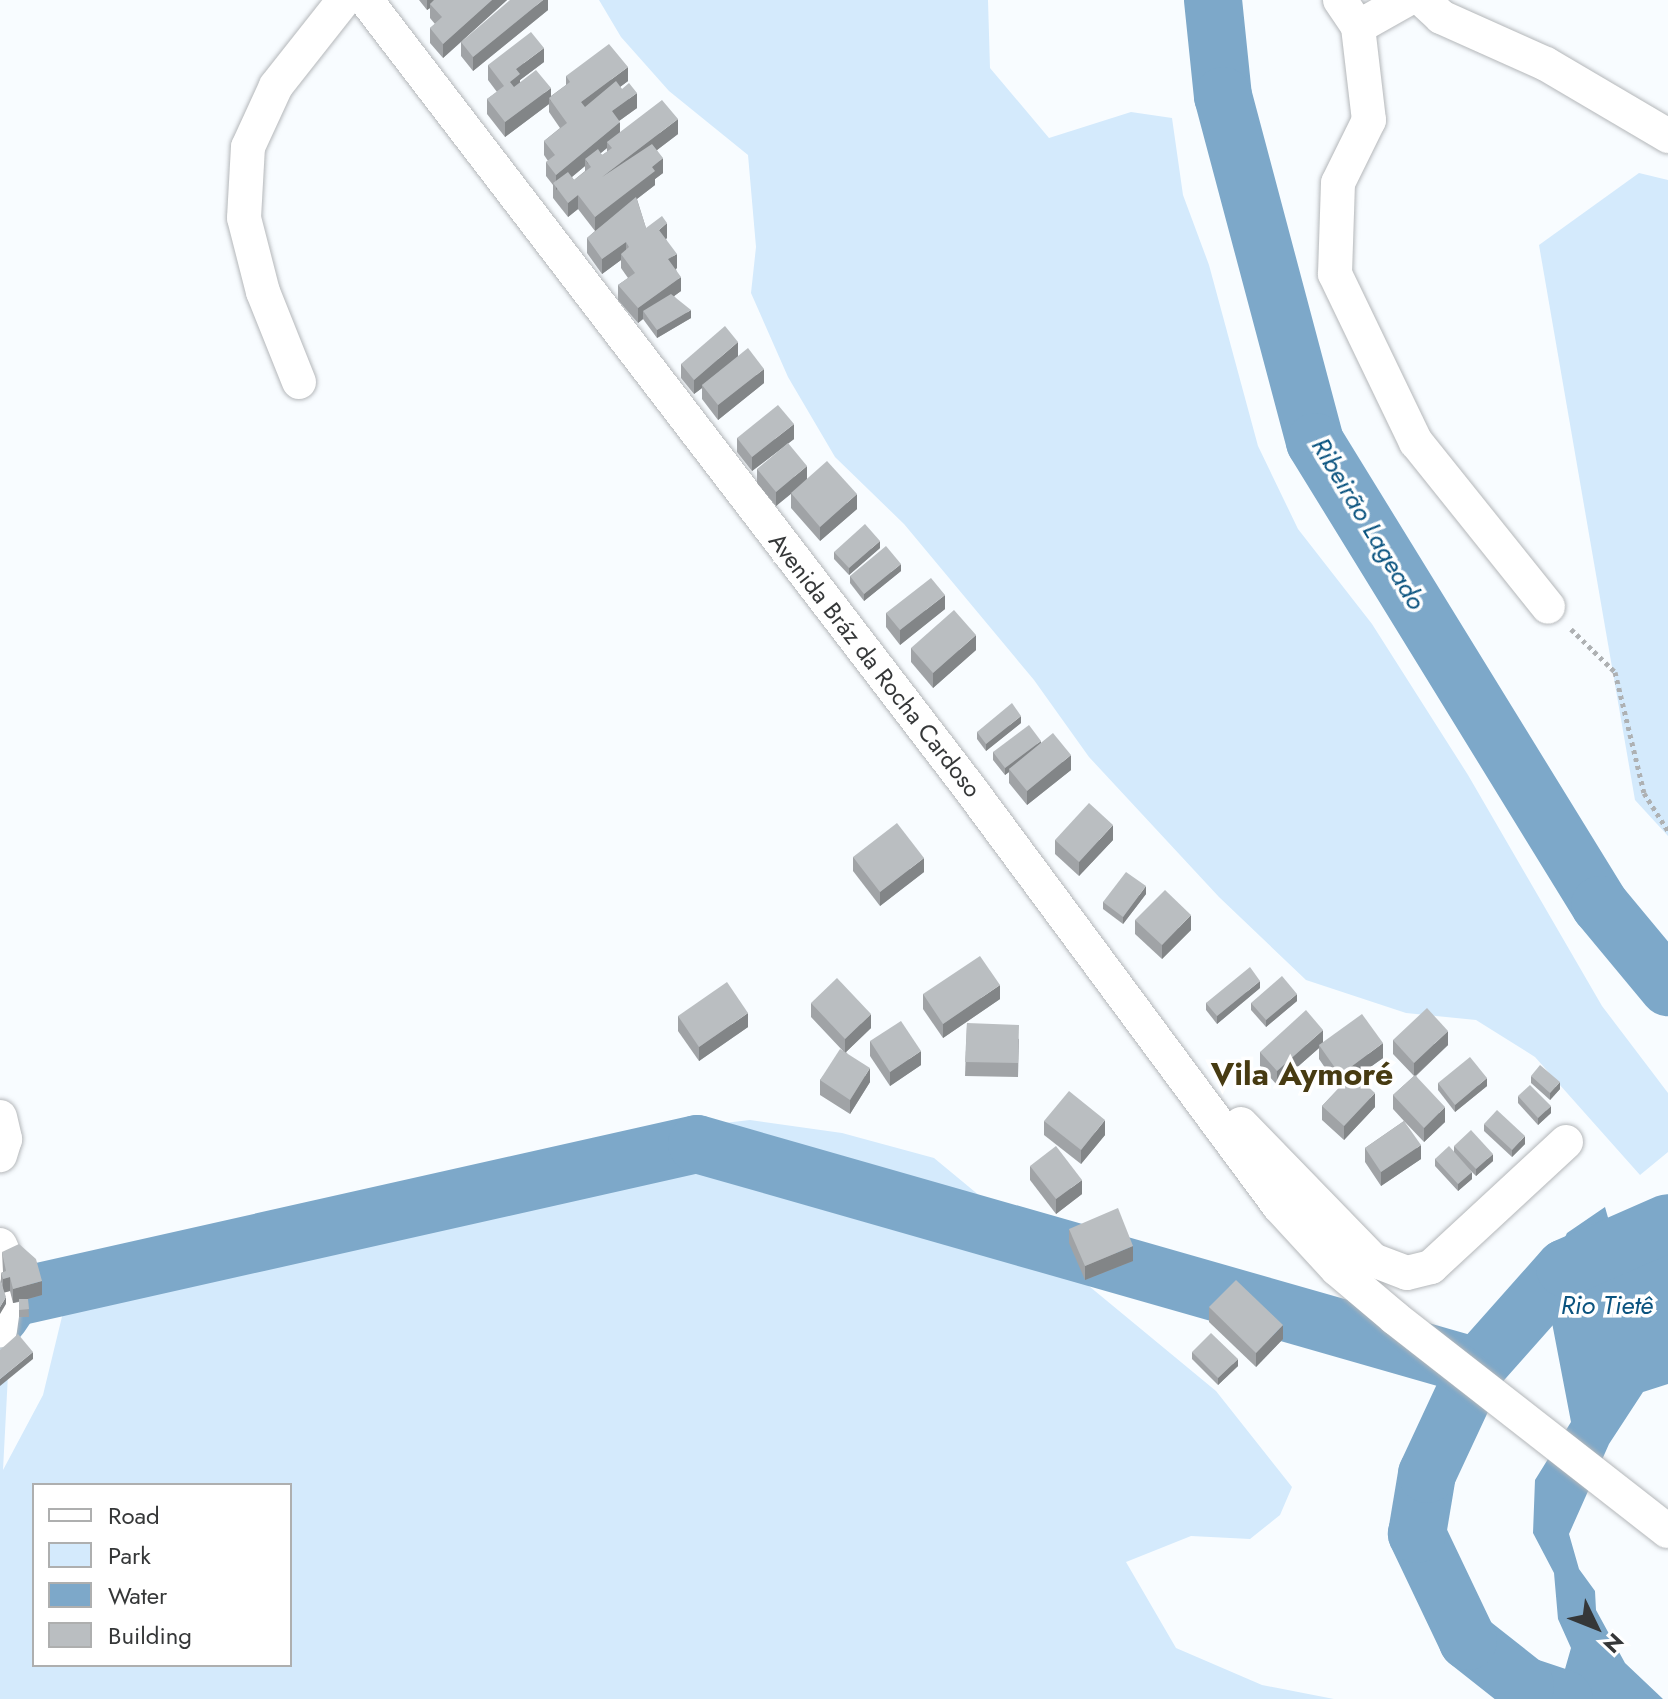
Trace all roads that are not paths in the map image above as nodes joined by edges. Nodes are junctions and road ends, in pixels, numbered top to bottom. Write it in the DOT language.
graph roads {
  1 [pos="344,0"];
  2 [pos="366,0"];
  3 [pos="1406,0"];
  4 [pos="1423,0"];
  5 [pos="1349,13"];
  6 [pos="1668,136"];
  7 [pos="299,382"];
  8 [pos="1548,607"];
  9 [pos="1188,1081"];
  10 [pos="1566,1142"];
  11 [pos="0,1245"];
  12 [pos="0,1330"];
  13 [pos="1668,1531"];
  1 -- 7 [label="street"];
  2 -- 9 [label="street, Avenida Bráz da Rocha Cardoso"];
  3 -- 5 [label="street"];
  4 -- 6 [label="street"];
  5 -- 8 [label="street"];
  9 -- 10 [label="street"];
  9 -- 13 [label="street, Avenida Bráz da Rocha Cardoso"];
  11 -- 12 [label="street"];
}
